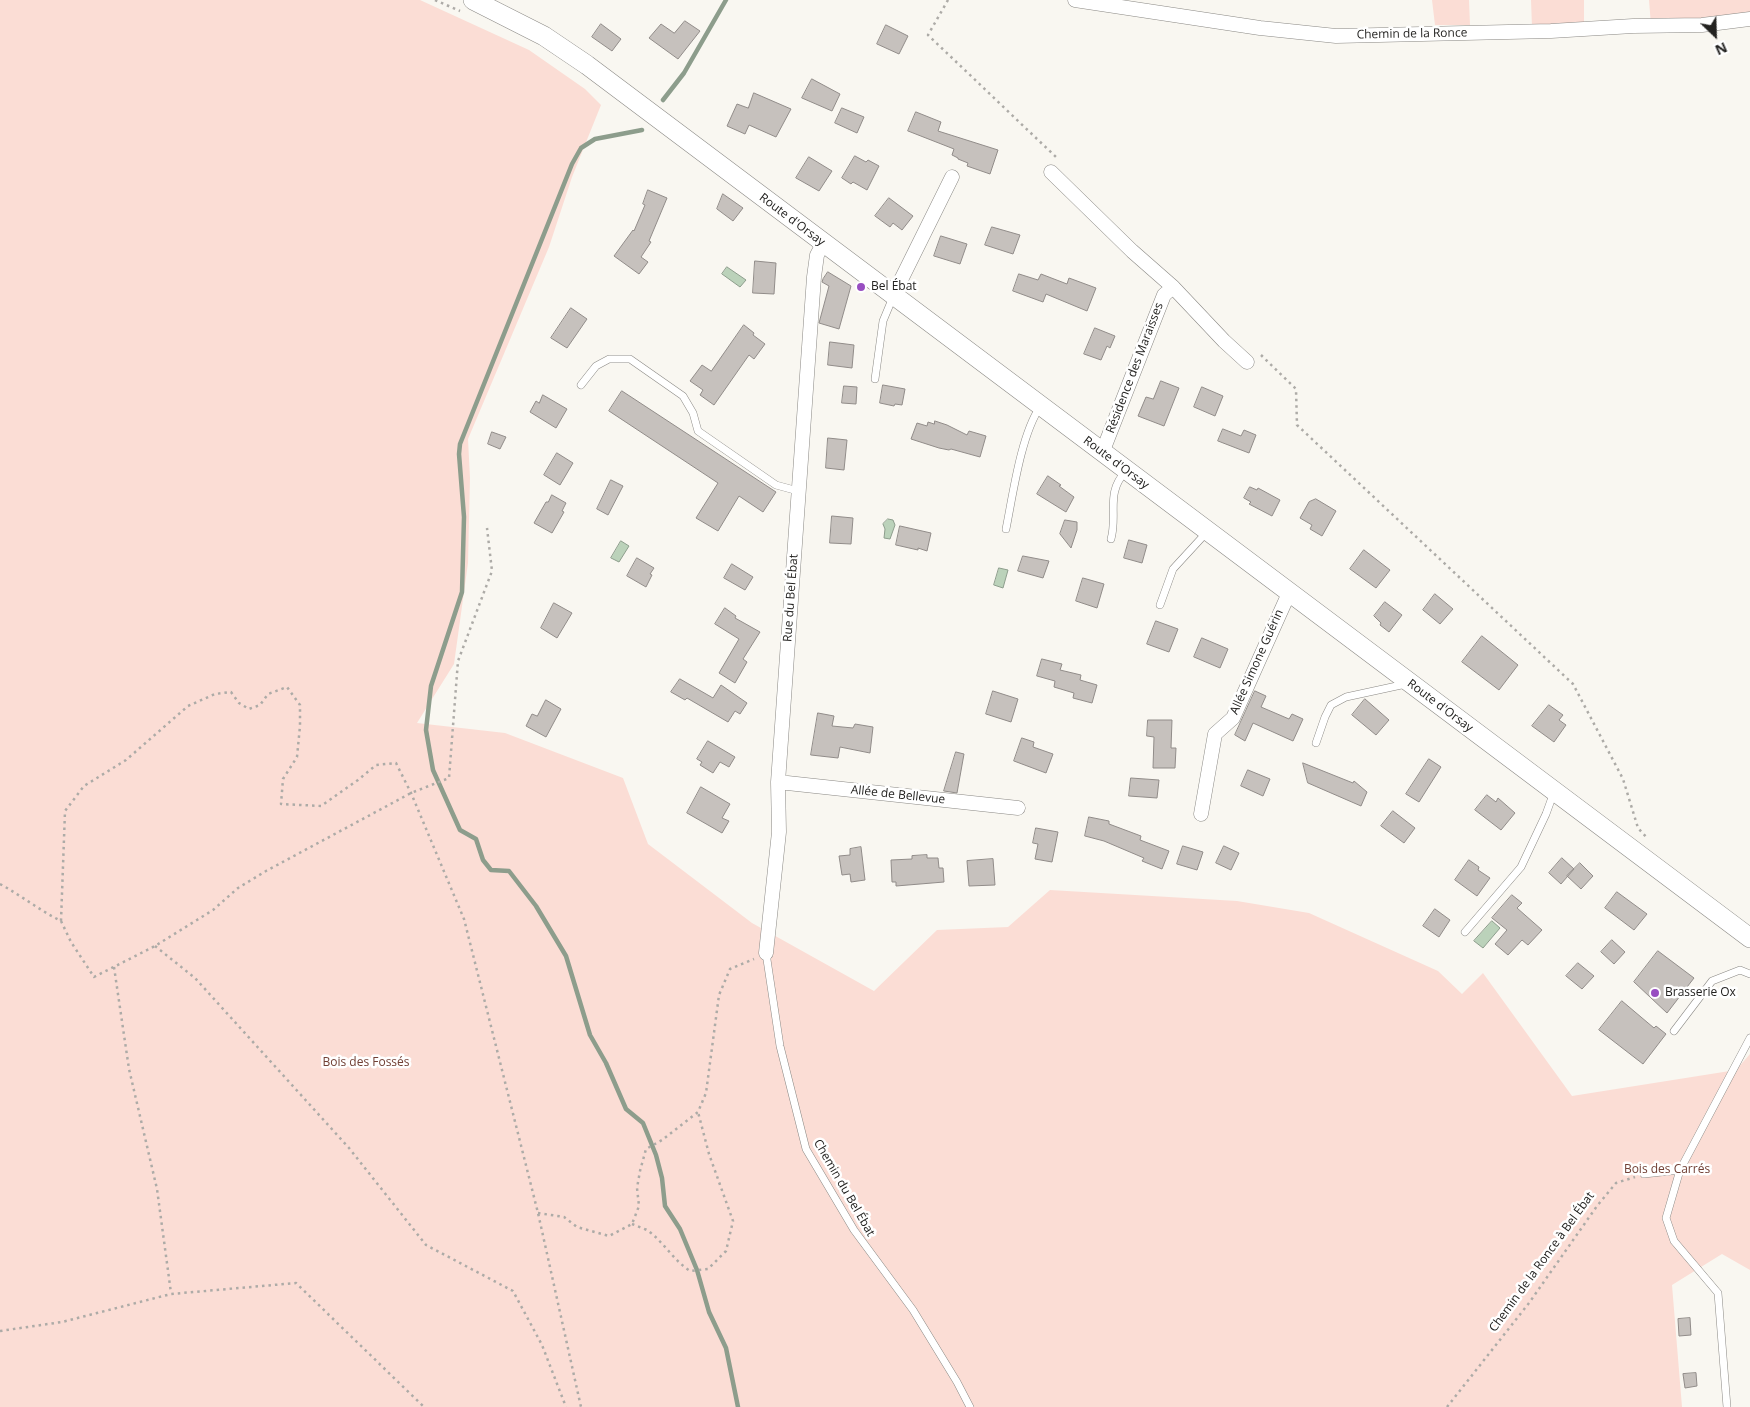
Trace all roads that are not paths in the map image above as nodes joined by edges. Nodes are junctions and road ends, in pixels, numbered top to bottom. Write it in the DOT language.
graph roads {
  1 [pos="473,0"];
  2 [pos="1075,0"];
  3 [pos="1750,19"];
  4 [pos="1051,172"];
  5 [pos="952,177"];
  6 [pos="823,244"];
  7 [pos="1172,287"];
  8 [pos="893,296"];
  9 [pos="1247,362"];
  10 [pos="875,379"];
  11 [pos="581,385"];
  12 [pos="1040,407"];
  13 [pos="1102,453"];
  14 [pos="1126,471"];
  15 [pos="798,491"];
  16 [pos="1006,528"];
  17 [pos="1207,532"];
  18 [pos="1111,539"];
  19 [pos="1289,593"];
  20 [pos="1160,605"];
  21 [pos="1410,683"];
  22 [pos="1316,743"];
  23 [pos="778,782"];
  24 [pos="1554,792"];
  25 [pos="1018,808"];
  26 [pos="1201,814"];
  27 [pos="1465,932"];
  28 [pos="1750,938"];
  29 [pos="766,956"];
  30 [pos="1750,974"];
  31 [pos="1674,1030"];
  32 [pos="1750,1038"];
  33 [pos="1680,1170"];
  34 [pos="1644,1174"];
  35 [pos="970,1407"];
  36 [pos="1727,1407"];
  1 -- 6 [label="main road, Route d'Orsay"];
  2 -- 3 [label="street, Chemin de la Ronce"];
  4 -- 7 [label="street, Résidence des Maraisses"];
  5 -- 8 [label="street"];
  6 -- 8 [label="main road, Route d'Orsay"];
  6 -- 15 [label="street, Rue du Bel Ébat"];
  7 -- 9 [label="street, Résidence des Maraisses"];
  7 -- 13 [label="street, Résidence des Maraisses"];
  8 -- 10 [label="lane"];
  8 -- 12 [label="main road, Route d'Orsay"];
  11 -- 15 [label="lane"];
  12 -- 13 [label="main road, Route d'Orsay"];
  12 -- 16 [label="lane"];
  13 -- 14 [label="main road, Route d'Orsay"];
  14 -- 17 [label="main road, Route d'Orsay"];
  14 -- 18 [label="lane"];
  15 -- 23 [label="street, Rue du Bel Ébat"];
  17 -- 19 [label="main road, Route d'Orsay"];
  17 -- 20 [label="lane"];
  19 -- 21 [label="main road, Route d'Orsay"];
  19 -- 26 [label="street, Allée Simone Guérin"];
  21 -- 22 [label="lane"];
  21 -- 24 [label="main road, Route d'Orsay"];
  23 -- 25 [label="street, Allée de Bellevue"];
  23 -- 29 [label="street, Rue du Bel Ébat"];
  24 -- 27 [label="lane"];
  24 -- 28 [label="main road, Route d'Orsay"];
  29 -- 35 [label="lane, Chemin du Bel Ébat"];
  30 -- 31 [label="lane"];
  32 -- 33 [label="lane"];
  33 -- 34 [label="lane"];
  33 -- 36 [label="lane"];
}
